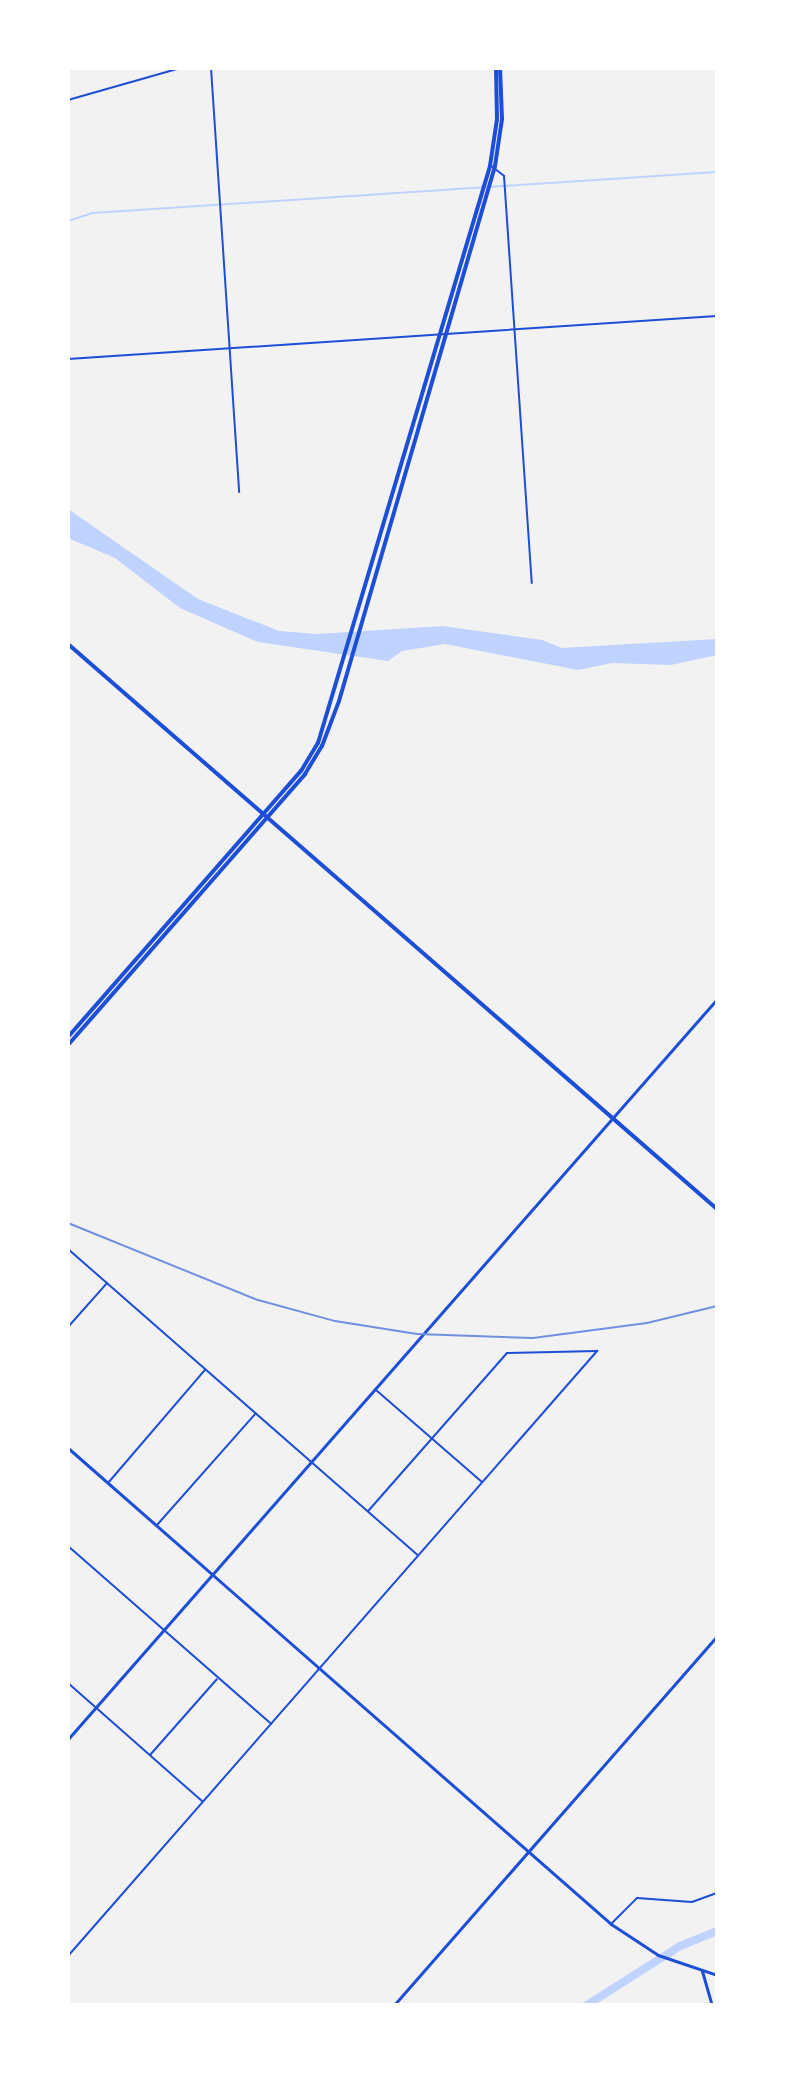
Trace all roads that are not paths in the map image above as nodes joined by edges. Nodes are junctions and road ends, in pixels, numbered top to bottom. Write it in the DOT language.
graph roads {
  1 [pos="180,68"];
  2 [pos="211,68"];
  3 [pos="498,68"];
  4 [pos="68,100"];
  5 [pos="493,165"];
  6 [pos="717,316"];
  7 [pos="514,329"];
  8 [pos="444,333"];
  9 [pos="229,347"];
  10 [pos="68,359"];
  11 [pos="239,492"];
  12 [pos="532,583"];
  13 [pos="68,644"];
  14 [pos="265,816"];
  15 [pos="717,999"];
  16 [pos="68,1037"];
  17 [pos="68,1045"];
  18 [pos="612,1119"];
  19 [pos="717,1209"];
  20 [pos="68,1249"];
  21 [pos="107,1283"];
  22 [pos="68,1327"];
  23 [pos="206,1369"];
  24 [pos="375,1389"];
  25 [pos="256,1413"];
  26 [pos="432,1438"];
  27 [pos="68,1448"];
  28 [pos="311,1462"];
  29 [pos="482,1482"];
  30 [pos="108,1483"];
  31 [pos="368,1511"];
  32 [pos="156,1526"];
  33 [pos="68,1546"];
  34 [pos="419,1555"];
  35 [pos="212,1575"];
  36 [pos="164,1630"];
  37 [pos="717,1636"];
  38 [pos="320,1669"];
  39 [pos="218,1678"];
  40 [pos="68,1683"];
  41 [pos="96,1707"];
  42 [pos="271,1724"];
  43 [pos="68,1739"];
  44 [pos="150,1756"];
  45 [pos="203,1801"];
  46 [pos="528,1852"];
  47 [pos="717,1893"];
  48 [pos="611,1924"];
  49 [pos="68,1956"];
  50 [pos="702,1971"];
  51 [pos="717,1975"];
  52 [pos="394,2005"];
  53 [pos="712,2005"];
  1 -- 4 [label="street"];
  2 -- 9 [label="street"];
  3 -- 5 [label="main road"];
  5 -- 7 [label="street"];
  5 -- 8 [label="main road"];
  6 -- 7 [label="street"];
  7 -- 8 [label="street"];
  7 -- 12 [label="street"];
  8 -- 9 [label="street"];
  8 -- 14 [label="main road"];
  9 -- 10 [label="street"];
  9 -- 11 [label="street"];
  13 -- 14 [label="main road"];
  14 -- 16 [label="main road"];
  14 -- 17 [label="main road"];
  14 -- 18 [label="main road"];
  15 -- 18 [label="street"];
  18 -- 19 [label="main road"];
  18 -- 24 [label="street"];
  20 -- 21 [label="street"];
  21 -- 22 [label="street"];
  21 -- 23 [label="street"];
  23 -- 25 [label="street"];
  23 -- 30 [label="street"];
  24 -- 26 [label="street"];
  24 -- 28 [label="street"];
  25 -- 28 [label="street"];
  25 -- 32 [label="street"];
  26 -- 29 [label="street"];
  26 -- 29 [label="street"];
  26 -- 31 [label="street"];
  27 -- 30 [label="street"];
  28 -- 31 [label="street"];
  28 -- 35 [label="street"];
  29 -- 34 [label="street"];
  30 -- 32 [label="street"];
  31 -- 34 [label="street"];
  32 -- 35 [label="street"];
  33 -- 36 [label="street"];
  34 -- 38 [label="street"];
  35 -- 36 [label="street"];
  35 -- 38 [label="street"];
  36 -- 39 [label="street"];
  36 -- 41 [label="street"];
  37 -- 46 [label="street"];
  38 -- 42 [label="street"];
  38 -- 46 [label="street"];
  39 -- 42 [label="street"];
  39 -- 44 [label="street"];
  40 -- 41 [label="street"];
  41 -- 43 [label="street"];
  41 -- 44 [label="street"];
  42 -- 45 [label="street"];
  44 -- 45 [label="street"];
  45 -- 49 [label="street"];
  46 -- 48 [label="street"];
  46 -- 52 [label="street"];
  47 -- 48 [label="street"];
  48 -- 50 [label="street"];
  50 -- 51 [label="street"];
  50 -- 53 [label="street"];
}
